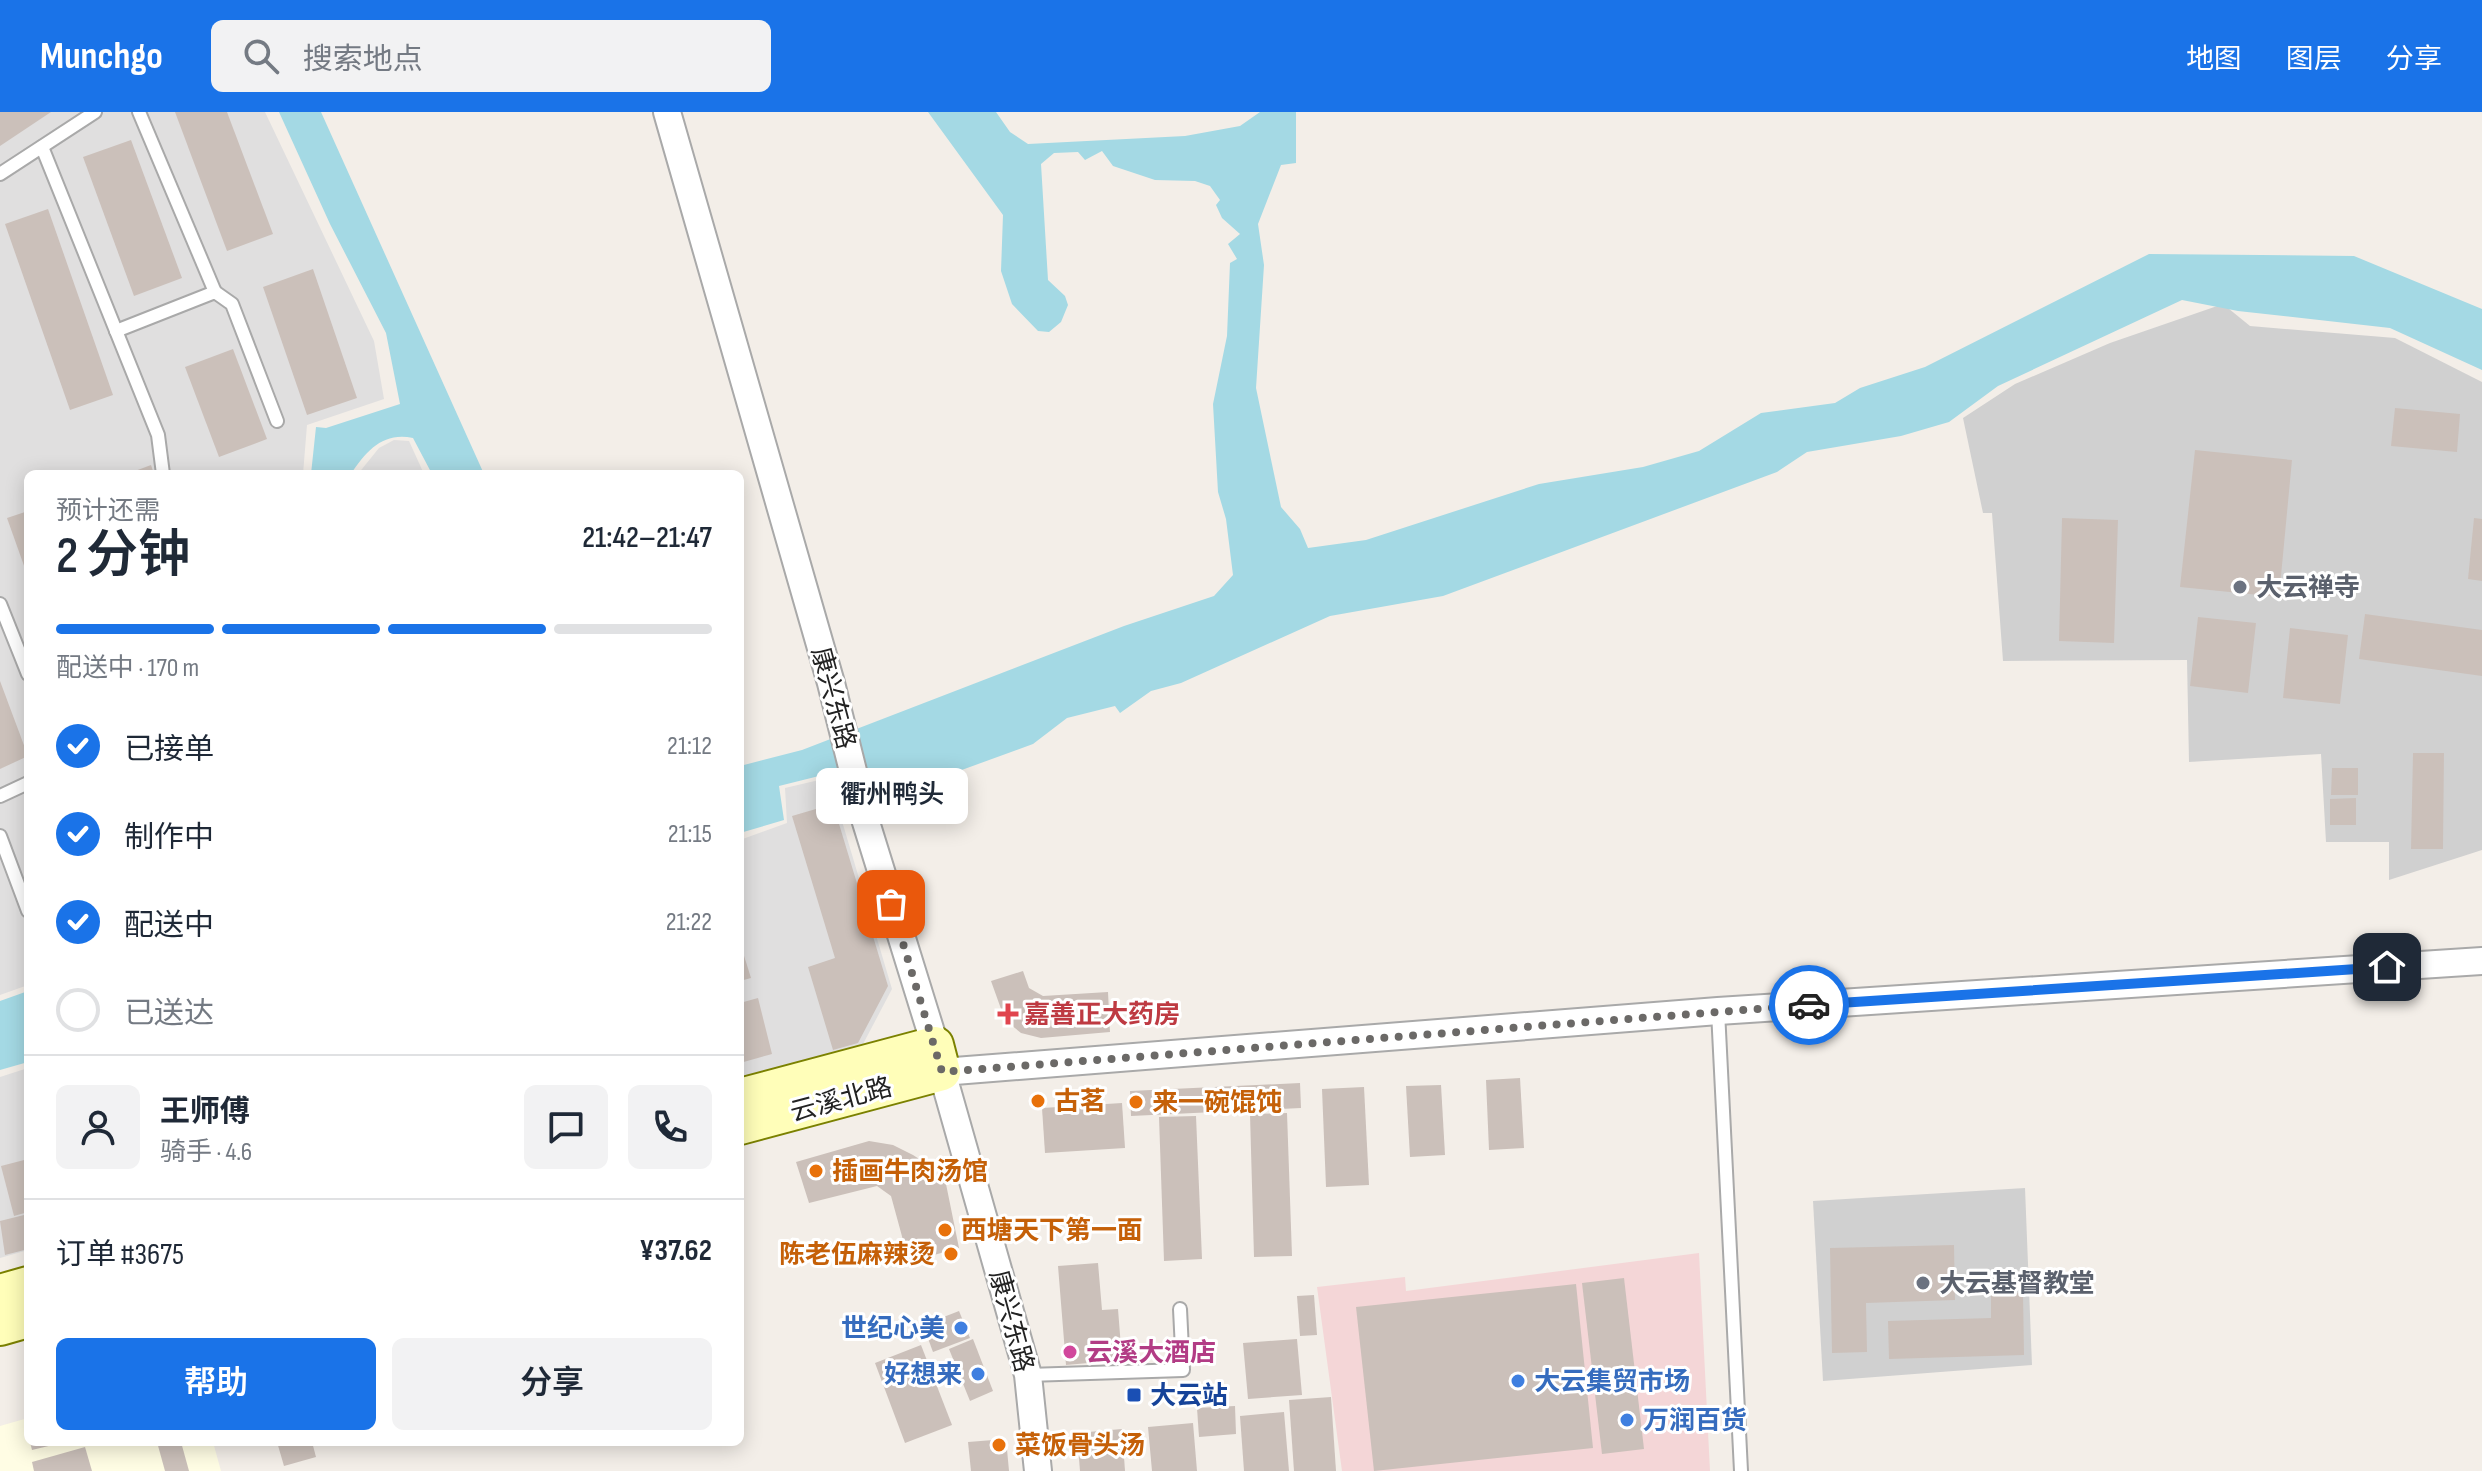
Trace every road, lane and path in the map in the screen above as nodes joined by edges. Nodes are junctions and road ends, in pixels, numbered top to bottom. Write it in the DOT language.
graph roads {
  1 [pos="95,112"];
  2 [pos="139,112"];
  3 [pos="667,112"];
  4 [pos="42,147"];
  5 [pos="0,174"];
  6 [pos="215,292"];
  7 [pos="116,331"];
  8 [pos="277,421"];
  9 [pos="162,470"];
  10 [pos="0,604"];
  11 [pos="24,664"];
  12 [pos="24,785"];
  13 [pos="0,796"];
  14 [pos="0,836"];
  15 [pos="24,900"];
  16 [pos="2482,961"];
  17 [pos="1718,1011"];
  18 [pos="938,1059"];
  19 [pos="744,1096"];
  20 [pos="744,1125"];
  21 [pos="24,1286"];
  22 [pos="0,1293"];
  23 [pos="1180,1309"];
  24 [pos="24,1320"];
  25 [pos="0,1327"];
  26 [pos="1028,1375"];
  27 [pos="1038,1471"];
  28 [pos="1741,1471"];
  1 -- 4 [label="lane"];
  2 -- 6 [label="lane"];
  3 -- 18 [label="street, 康兴东路"];
  4 -- 5 [label="lane"];
  4 -- 7 [label="lane"];
  6 -- 7 [label="lane"];
  6 -- 8 [label="lane"];
  7 -- 9 [label="lane"];
  10 -- 11 [label="lane"];
  12 -- 13 [label="lane"];
  14 -- 15 [label="lane"];
  16 -- 17 [label="street"];
  17 -- 18 [label="street"];
  17 -- 28 [label="lane"];
  18 -- 19 [label="street, 云溪北路"];
  18 -- 20 [label="street, 云溪北路"];
  18 -- 26 [label="street, 康兴东路"];
  21 -- 22 [label="street"];
  23 -- 26 [label="lane"];
  24 -- 25 [label="street"];
  26 -- 27 [label="street, 康兴东路"];
}
